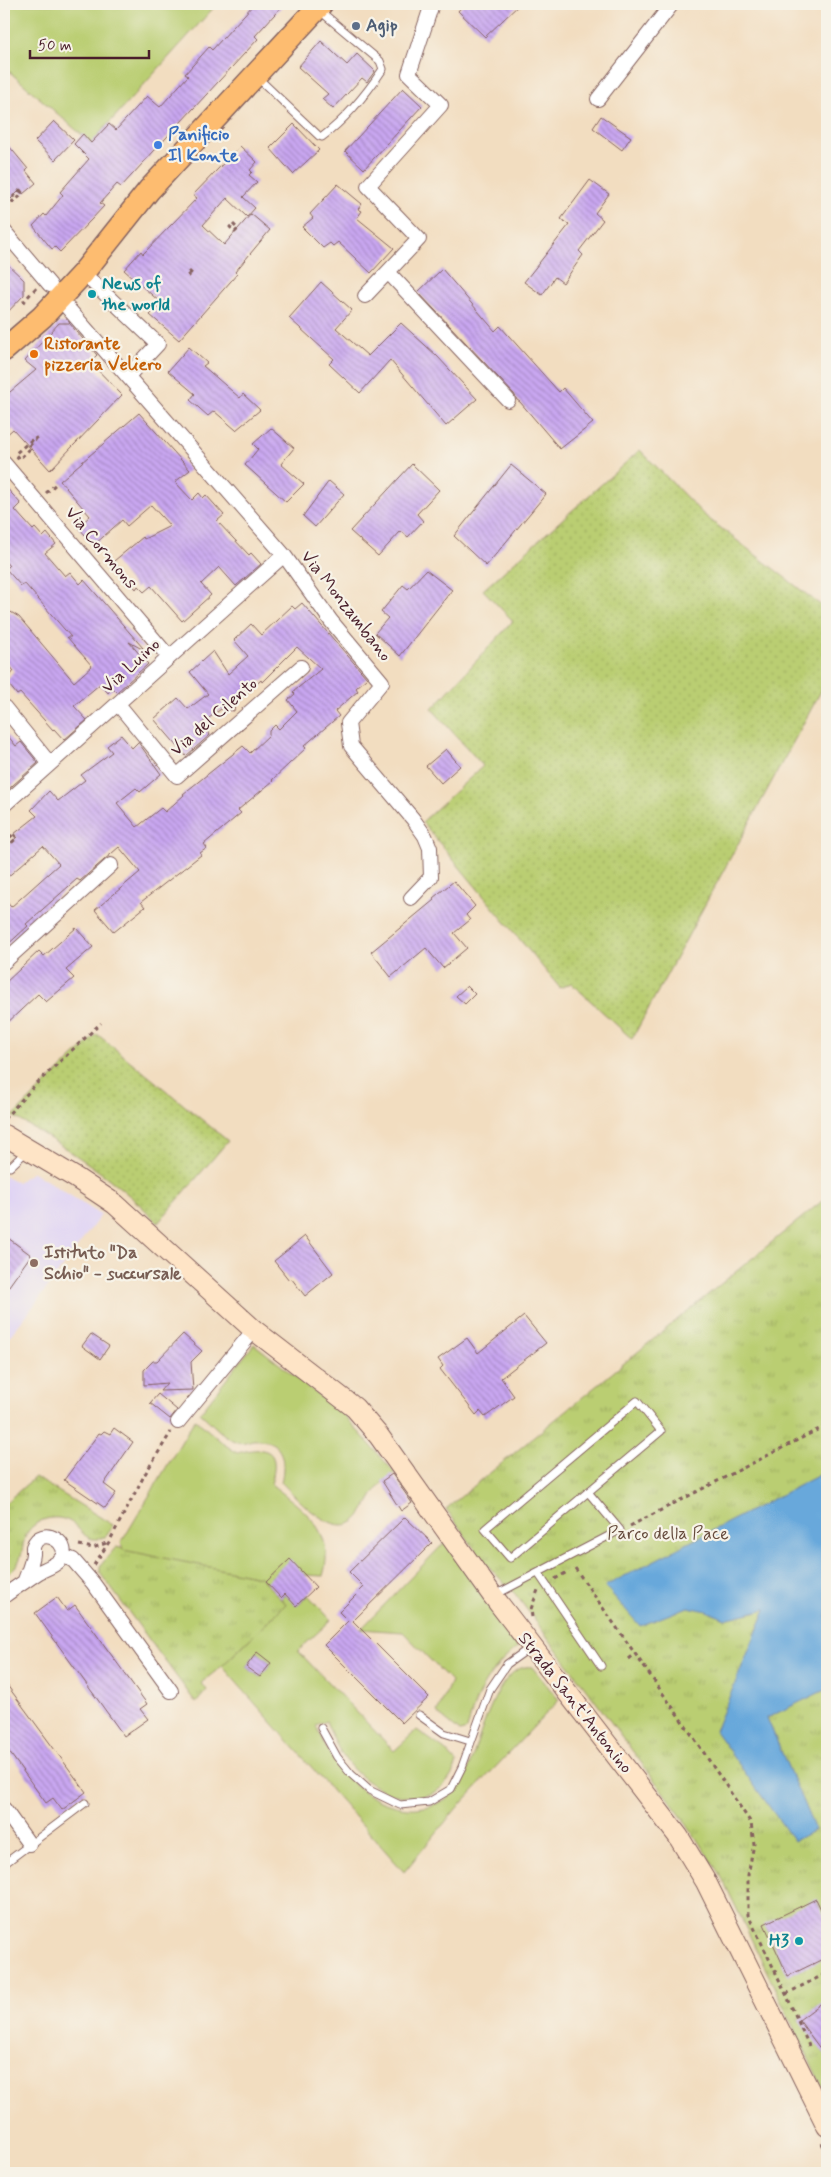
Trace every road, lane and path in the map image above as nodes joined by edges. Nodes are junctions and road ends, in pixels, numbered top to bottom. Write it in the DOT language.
graph roads {
  1 [pos="432,4"];
  2 [pos="672,4"];
  3 [pos="319,6"];
  4 [pos="255,75"];
  5 [pos="598,99"];
  6 [pos="149,190"];
  7 [pos="4,231"];
  8 [pos="388,272"];
  9 [pos="83,273"];
  10 [pos="55,292"];
  11 [pos="365,296"];
  12 [pos="4,343"];
  13 [pos="4,350"];
  14 [pos="128,376"];
  15 [pos="508,400"];
  16 [pos="15,454"];
  17 [pos="4,463"];
  18 [pos="56,484"];
  19 [pos="44,495"];
  20 [pos="284,555"];
  21 [pos="169,657"];
  22 [pos="301,667"];
  23 [pos="118,704"];
  24 [pos="4,707"];
  25 [pos="50,764"];
  26 [pos="4,805"];
  27 [pos="111,865"];
  28 [pos="411,898"];
  29 [pos="4,962"];
  30 [pos="101,1023"];
  31 [pos="8,1114"];
  32 [pos="4,1135"];
  33 [pos="29,1149"];
  34 [pos="4,1164"];
  35 [pos="254,1330"];
  36 [pos="178,1422"];
  37 [pos="827,1425"];
  38 [pos="588,1492"];
  39 [pos="620,1530"];
  40 [pos="63,1556"];
  41 [pos="575,1568"];
  42 [pos="538,1573"];
  43 [pos="86,1575"];
  44 [pos="26,1580"];
  45 [pos="4,1596"];
  46 [pos="493,1596"];
  47 [pos="531,1647"];
  48 [pos="635,1654"];
  49 [pos="629,1659"];
  50 [pos="602,1666"];
  51 [pos="171,1691"];
  52 [pos="419,1715"];
  53 [pos="321,1728"];
  54 [pos="470,1741"];
  55 [pos="85,1803"];
  56 [pos="4,1809"];
  57 [pos="29,1844"];
  58 [pos="4,1864"];
  59 [pos="827,1973"];
  60 [pos="786,1994"];
  61 [pos="767,2003"];
  62 [pos="812,2054"];
  63 [pos="823,2131"];
  64 [pos="827,2153"];
  1 -- 8 [label="street"];
  2 -- 5 [label="street"];
  3 -- 4 [label="main road"];
  3 -- 4 [label="lane"];
  4 -- 6 [label="main road"];
  6 -- 9 [label="main road"];
  6 -- 10 [label="main road"];
  7 -- 10 [label="street, Via Monzambano"];
  8 -- 11 [label="street"];
  8 -- 15 [label="street"];
  9 -- 10 [label="main road"];
  9 -- 14 [label="street"];
  10 -- 12 [label="main road"];
  10 -- 13 [label="main road"];
  10 -- 14 [label="street, Via Monzambano"];
  14 -- 20 [label="street, Via Monzambano"];
  16 -- 16 [label="path"];
  17 -- 21 [label="street, Via Cormons"];
  18 -- 19 [label="path"];
  20 -- 21 [label="street, Via Luino"];
  20 -- 28 [label="street, Via Monzambano"];
  21 -- 23 [label="street, Via Luino"];
  22 -- 23 [label="street, Via del Cilento"];
  23 -- 25 [label="street, Via Luino"];
  24 -- 25 [label="street"];
  25 -- 26 [label="street, Via Luino"];
  27 -- 29 [label="street"];
  30 -- 31 [label="path"];
  32 -- 33 [label="main road, Strada Sant'Antonino"];
  33 -- 34 [label="lane"];
  33 -- 35 [label="main road, Strada Sant'Antonino"];
  35 -- 36 [label="street"];
  35 -- 46 [label="main road, Strada Sant'Antonino"];
  36 -- 43 [label="path"];
  37 -- 39 [label="path"];
  38 -- 38 [label="lane"];
  38 -- 39 [label="lane"];
  39 -- 42 [label="lane"];
  40 -- 43 [label="street"];
  40 -- 44 [label="street"];
  40 -- 44 [label="street"];
  41 -- 48 [label="path"];
  42 -- 46 [label="lane"];
  42 -- 50 [label="lane"];
  43 -- 51 [label="street"];
  44 -- 45 [label="street"];
  46 -- 47 [label="main road, Strada Sant'Antonino"];
  47 -- 54 [label="lane"];
  47 -- 61 [label="main road, Strada Sant'Antonino"];
  48 -- 49 [label="path"];
  48 -- 60 [label="path"];
  52 -- 54 [label="lane"];
  53 -- 54 [label="lane"];
  55 -- 57 [label="lane"];
  56 -- 57 [label="street"];
  57 -- 58 [label="lane"];
  59 -- 60 [label="path"];
  60 -- 61 [label="path"];
  60 -- 62 [label="path"];
  61 -- 63 [label="main road, Strada Sant'Antonino"];
  63 -- 64 [label="path"];
}
